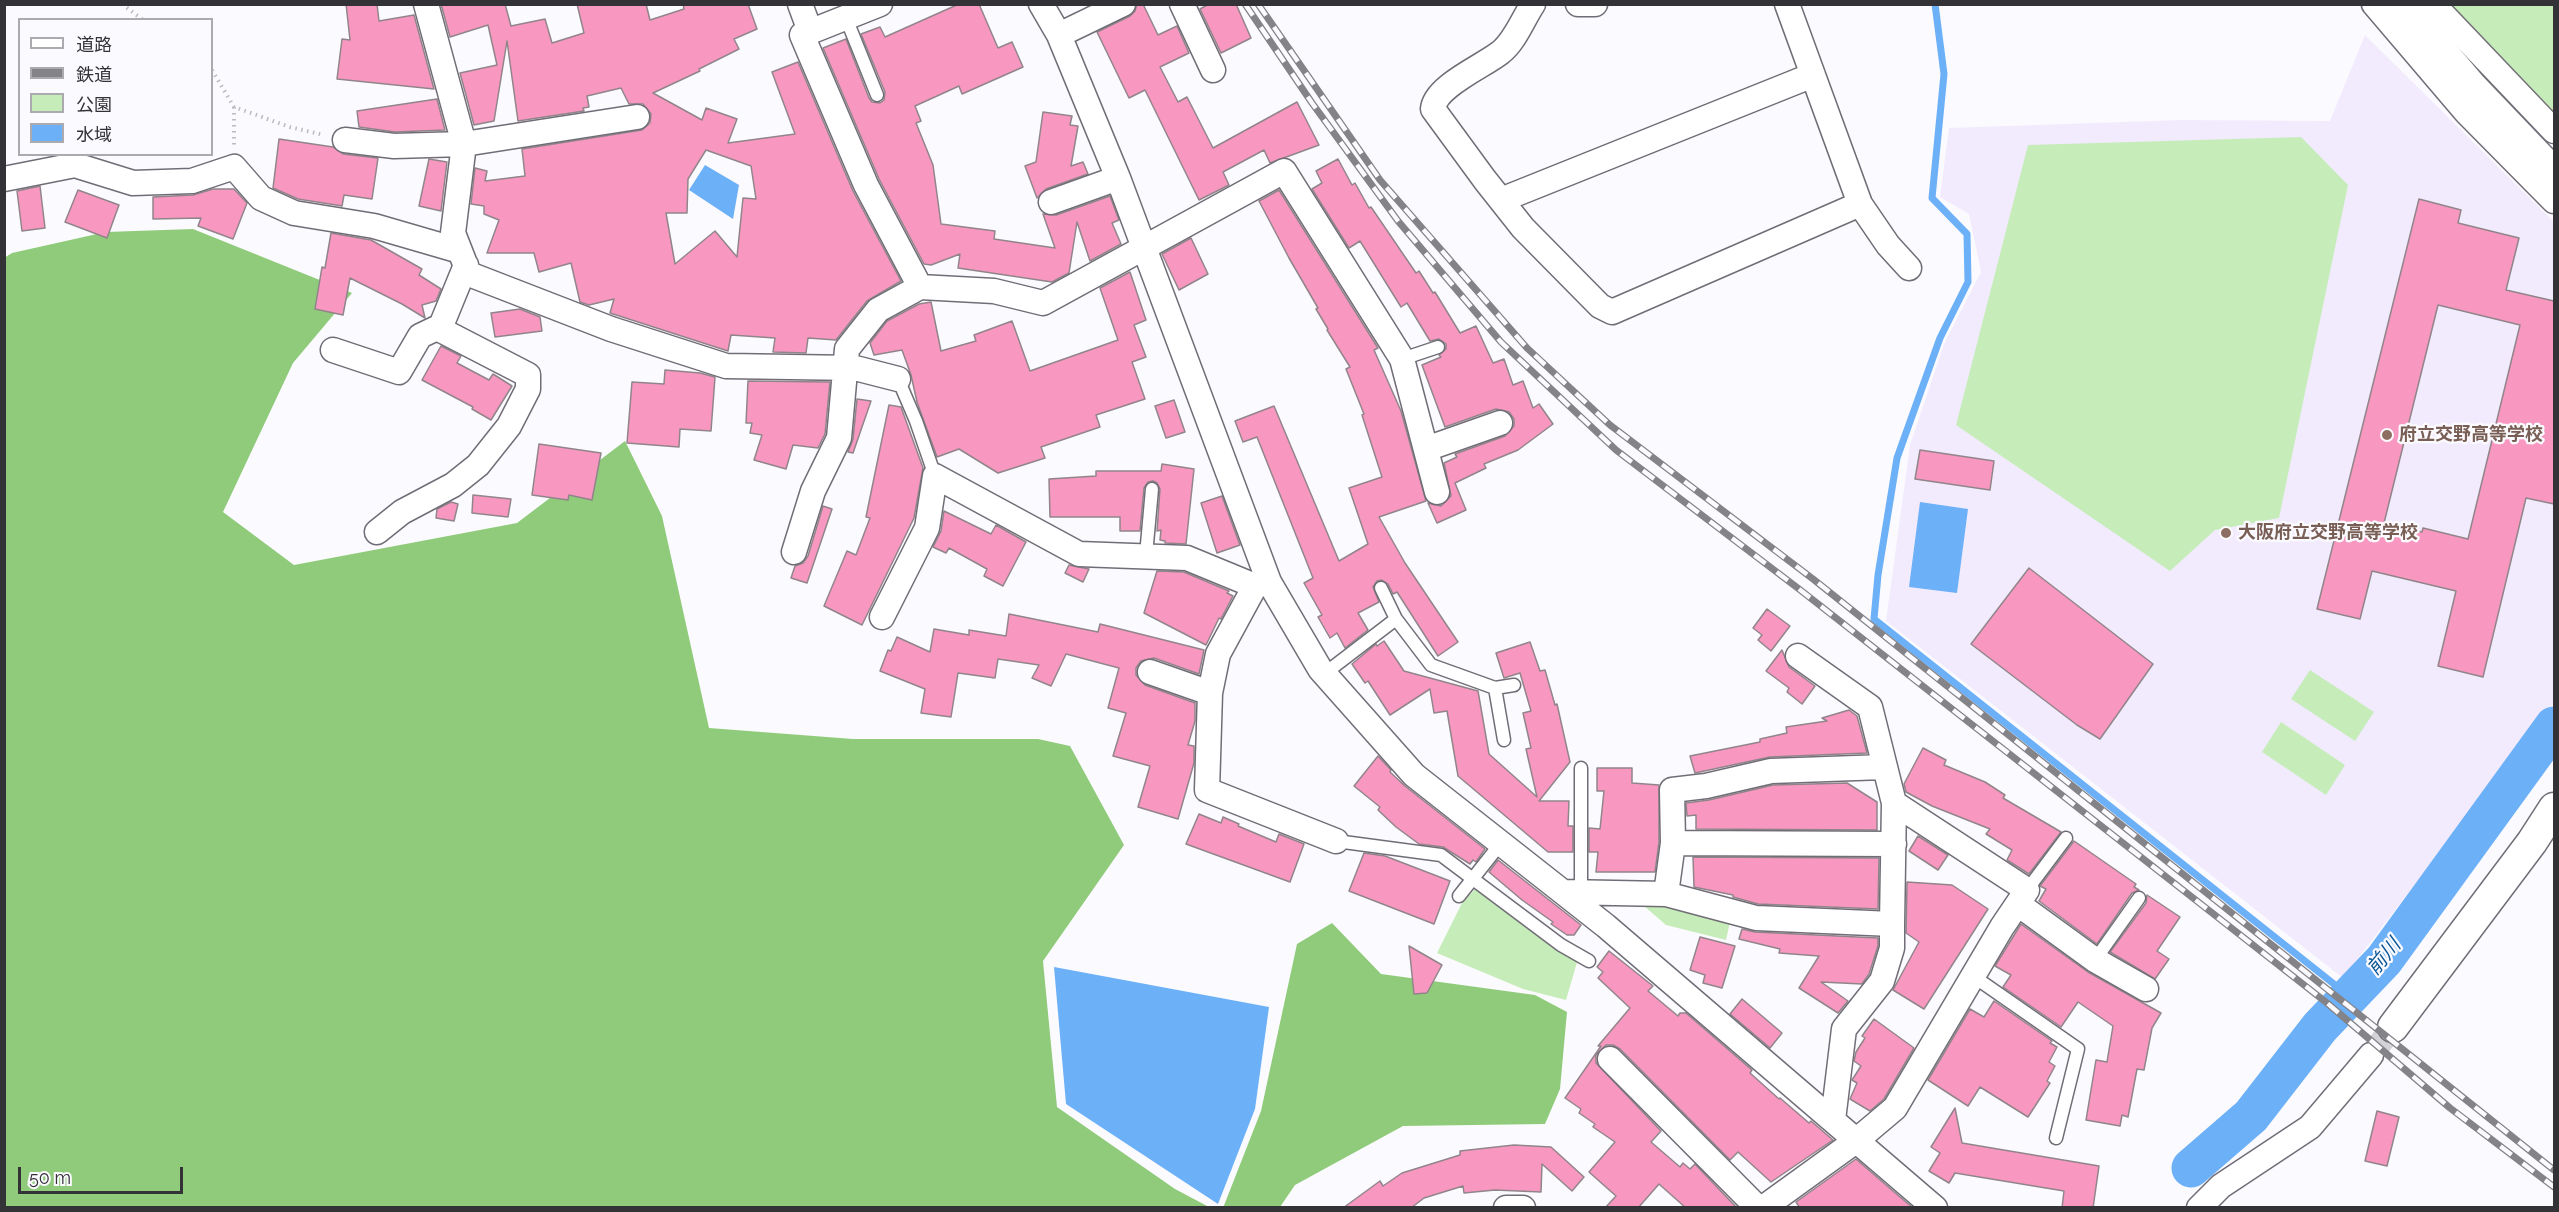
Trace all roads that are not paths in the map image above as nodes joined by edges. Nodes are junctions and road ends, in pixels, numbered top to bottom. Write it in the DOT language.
graph roads {
  1 [pos="426,4"];
  2 [pos="800,4"];
  3 [pos="879,4"];
  4 [pos="1041,4"];
  5 [pos="1123,4"];
  6 [pos="1182,4"];
  7 [pos="1533,4"];
  8 [pos="1578,4"];
  9 [pos="1595,4"];
  10 [pos="1787,4"];
  11 [pos="2374,4"];
  12 [pos="2400,4"];
  13 [pos="2433,4"];
  14 [pos="846,18"];
  15 [pos="810,31"];
  16 [pos="1059,35"];
  17 [pos="1213,70"];
  18 [pos="1814,75"];
  19 [pos="877,95"];
  20 [pos="638,117"];
  21 [pos="2554,131"];
  22 [pos="345,140"];
  23 [pos="464,144"];
  24 [pos="2554,175"];
  25 [pos="1118,178"];
  26 [pos="4,179"];
  27 [pos="1501,200"];
  28 [pos="2554,201"];
  29 [pos="1051,202"];
  30 [pos="1860,204"];
  31 [pos="1144,245"];
  32 [pos="463,258"];
  33 [pos="1910,268"];
  34 [pos="920,286"];
  35 [pos="437,328"];
  36 [pos="1438,347"];
  37 [pos="333,350"];
  38 [pos="1402,359"];
  39 [pos="847,367"];
  40 [pos="898,379"];
  41 [pos="1500,423"];
  42 [pos="1426,448"];
  43 [pos="935,476"];
  44 [pos="1152,489"];
  45 [pos="1437,492"];
  46 [pos="377,532"];
  47 [pos="794,552"];
  48 [pos="1146,555"];
  49 [pos="1262,584"];
  50 [pos="1381,588"];
  51 [pos="882,617"];
  52 [pos="1396,619"];
  53 [pos="1798,656"];
  54 [pos="1150,672"];
  55 [pos="1324,674"];
  56 [pos="1514,685"];
  57 [pos="1495,688"];
  58 [pos="1210,693"];
  59 [pos="1504,741"];
  60 [pos="1884,767"];
  61 [pos="1581,768"];
  62 [pos="1894,803"];
  63 [pos="2554,808"];
  64 [pos="2066,838"];
  65 [pos="1336,841"];
  66 [pos="1501,843"];
  67 [pos="1672,843"];
  68 [pos="1894,844"];
  69 [pos="1473,879"];
  70 [pos="1572,892"];
  71 [pos="1666,894"];
  72 [pos="1459,896"];
  73 [pos="2023,897"];
  74 [pos="2139,898"];
  75 [pos="1892,924"];
  76 [pos="2095,960"];
  77 [pos="1589,961"];
  78 [pos="1973,976"];
  79 [pos="2146,989"];
  80 [pos="2393,1027"];
  81 [pos="2371,1055"];
  82 [pos="1611,1059"];
  83 [pos="1833,1120"];
  84 [pos="2056,1138"];
  85 [pos="1857,1140"];
  86 [pos="1506,1208"];
  87 [pos="1523,1208"];
  88 [pos="1758,1208"];
  89 [pos="1763,1208"];
  90 [pos="1935,1208"];
  91 [pos="2199,1208"];
  1 -- 23 [label="street"];
  2 -- 15 [label="street"];
  3 -- 14 [label="street"];
  4 -- 16 [label="street"];
  5 -- 16 [label="street"];
  6 -- 17 [label="street"];
  7 -- 27 [label="street"];
  8 -- 9 [label="street"];
  10 -- 18 [label="street"];
  11 -- 28 [label="street"];
  12 -- 24 [label="main road"];
  13 -- 21 [label="street"];
  14 -- 15 [label="street"];
  14 -- 19 [label="lane"];
  15 -- 34 [label="street"];
  16 -- 25 [label="street"];
  18 -- 27 [label="street"];
  18 -- 30 [label="street"];
  20 -- 23 [label="street"];
  22 -- 23 [label="street"];
  23 -- 32 [label="street"];
  25 -- 29 [label="street"];
  25 -- 31 [label="street"];
  26 -- 32 [label="street"];
  27 -- 30 [label="street"];
  30 -- 33 [label="street"];
  31 -- 34 [label="street"];
  31 -- 38 [label="street"];
  31 -- 49 [label="street"];
  32 -- 35 [label="street"];
  32 -- 39 [label="street"];
  34 -- 39 [label="street"];
  35 -- 37 [label="street"];
  35 -- 46 [label="street"];
  36 -- 38 [label="lane"];
  38 -- 42 [label="street"];
  39 -- 40 [label="street"];
  39 -- 47 [label="street"];
  40 -- 43 [label="lane"];
  41 -- 42 [label="street"];
  42 -- 45 [label="street"];
  43 -- 48 [label="street"];
  43 -- 51 [label="street"];
  44 -- 48 [label="lane"];
  48 -- 49 [label="street"];
  49 -- 55 [label="street"];
  49 -- 58 [label="street"];
  50 -- 52 [label="lane"];
  52 -- 55 [label="lane"];
  52 -- 57 [label="lane"];
  53 -- 60 [label="street"];
  54 -- 58 [label="street"];
  55 -- 66 [label="street"];
  56 -- 57 [label="lane"];
  57 -- 59 [label="lane"];
  58 -- 65 [label="street"];
  60 -- 62 [label="street"];
  60 -- 67 [label="street"];
  61 -- 70 [label="lane"];
  62 -- 68 [label="street"];
  62 -- 73 [label="street"];
  63 -- 80 [label="street"];
  64 -- 73 [label="lane"];
  65 -- 69 [label="lane"];
  66 -- 69 [label="lane"];
  66 -- 70 [label="street"];
  67 -- 68 [label="street"];
  67 -- 71 [label="street"];
  68 -- 75 [label="street"];
  69 -- 72 [label="lane"];
  69 -- 77 [label="lane"];
  70 -- 71 [label="street"];
  70 -- 83 [label="street"];
  71 -- 75 [label="street"];
  73 -- 76 [label="street"];
  73 -- 78 [label="street"];
  74 -- 76 [label="lane"];
  75 -- 83 [label="street"];
  76 -- 79 [label="street"];
  78 -- 84 [label="lane"];
  78 -- 85 [label="street"];
  81 -- 91 [label="street"];
  82 -- 88 [label="street"];
  83 -- 85 [label="street"];
  85 -- 89 [label="street"];
  85 -- 90 [label="street"];
  86 -- 87 [label="street"];
}
